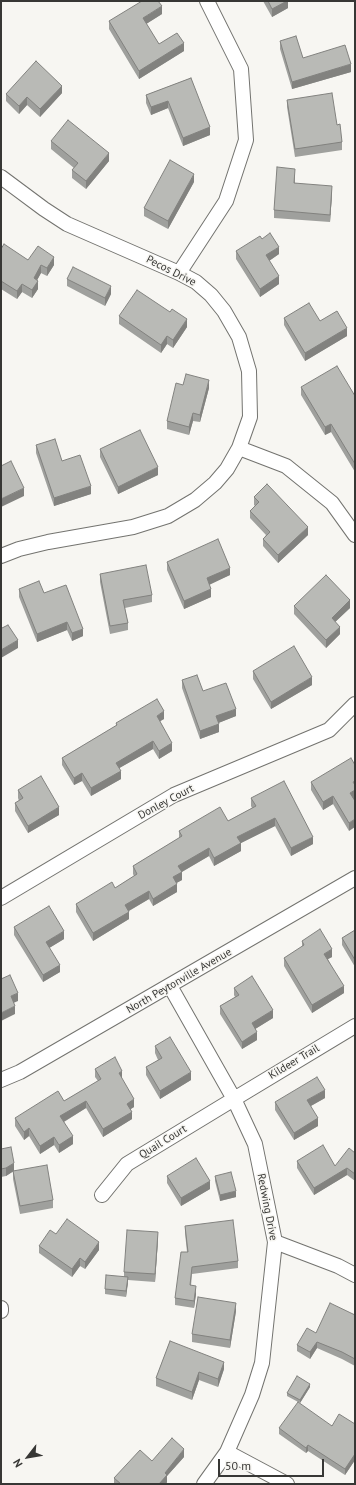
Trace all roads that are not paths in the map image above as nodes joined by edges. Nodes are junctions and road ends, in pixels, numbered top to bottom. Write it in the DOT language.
graph roads {
  1 [pos="207,1"];
  2 [pos="1,177"];
  3 [pos="179,273"];
  4 [pos="239,448"];
  5 [pos="355,535"];
  6 [pos="1,556"];
  7 [pos="355,704"];
  8 [pos="355,878"];
  9 [pos="1,898"];
  10 [pos="170,986"];
  11 [pos="355,1026"];
  12 [pos="1,1080"];
  13 [pos="234,1099"];
  14 [pos="102,1195"];
  15 [pos="275,1242"];
  16 [pos="355,1274"];
  17 [pos="227,1452"];
  18 [pos="204,1484"];
  19 [pos="287,1484"];
  1 -- 3 [label="street"];
  2 -- 3 [label="street, Pecos Drive"];
  3 -- 4 [label="street, Pecos Drive"];
  4 -- 5 [label="street"];
  4 -- 6 [label="street, Pecos Drive"];
  7 -- 9 [label="street, Donley Court"];
  8 -- 10 [label="street, North Peytonville Avenue"];
  10 -- 12 [label="street, North Peytonville Avenue"];
  10 -- 13 [label="street, Redwing Drive"];
  11 -- 13 [label="street, Kildeer Trail"];
  13 -- 14 [label="street, Quail Court"];
  13 -- 15 [label="street, Redwing Drive"];
  15 -- 16 [label="street"];
  15 -- 17 [label="street, Redwing Drive"];
  17 -- 18 [label="street, Redwing Drive"];
  17 -- 19 [label="street"];
}
